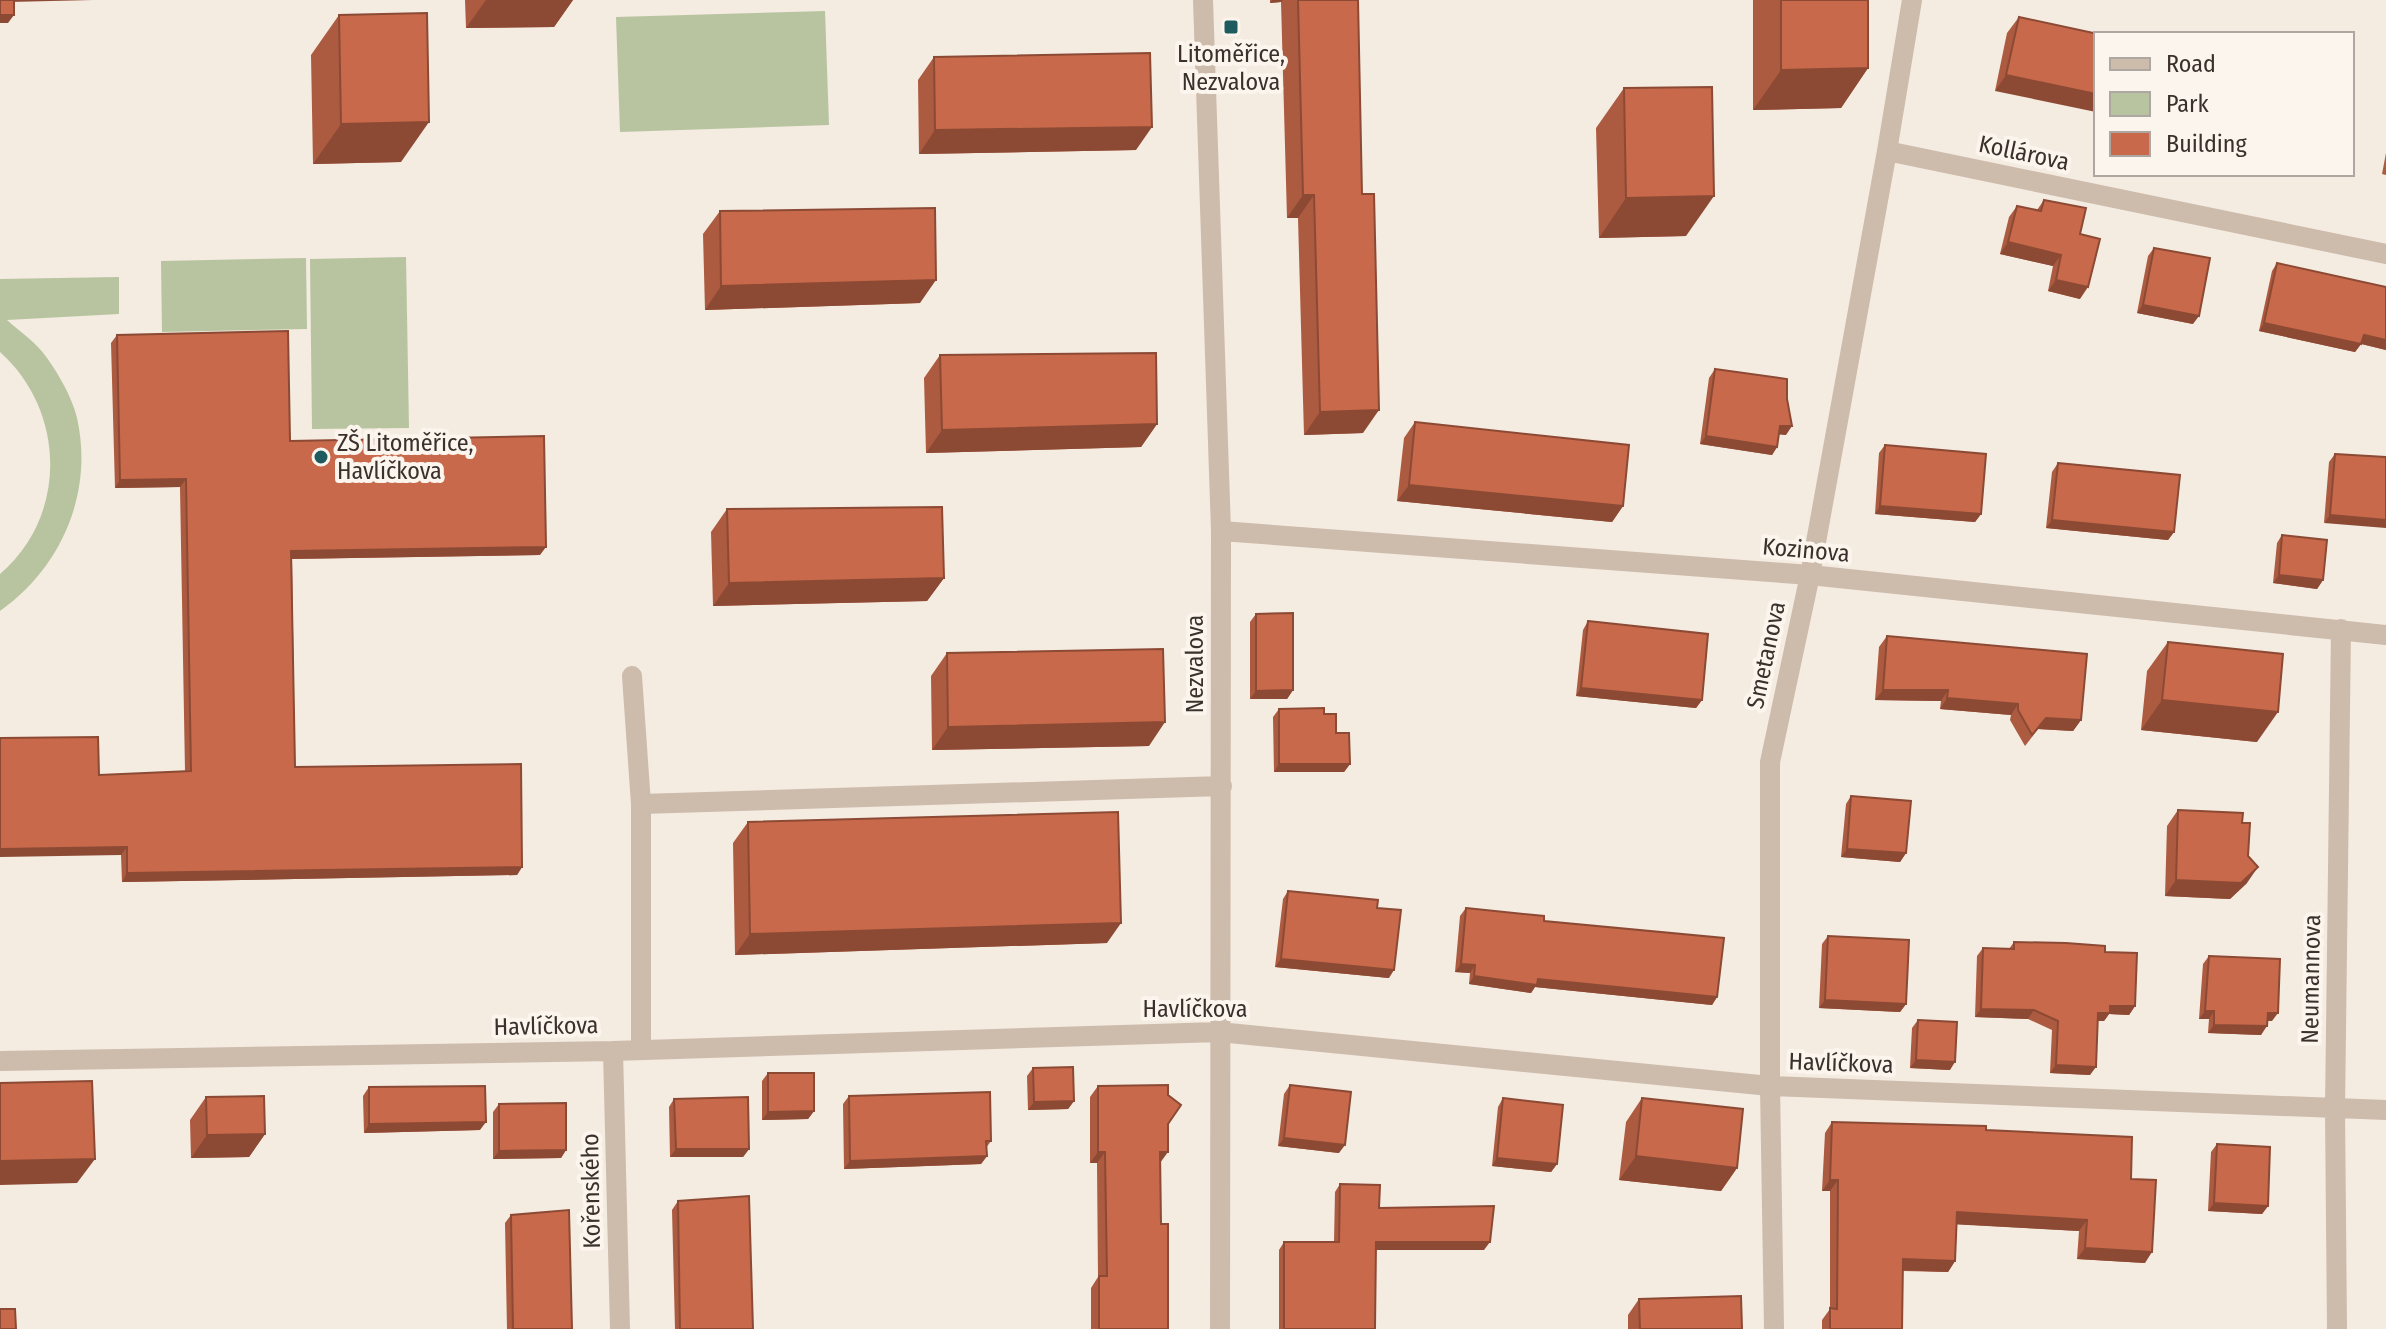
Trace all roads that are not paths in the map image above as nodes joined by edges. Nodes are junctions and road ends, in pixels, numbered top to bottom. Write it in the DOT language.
graph roads {
  1 [pos="1203,0"];
  2 [pos="1912,0"];
  3 [pos="1887,151"];
  4 [pos="2386,254"];
  5 [pos="1221,531"];
  6 [pos="1810,575"];
  7 [pos="2341,629"];
  8 [pos="2386,635"];
  9 [pos="632,676"];
  10 [pos="1222,786"];
  11 [pos="641,804"];
  12 [pos="1219,1032"];
  13 [pos="641,1050"];
  14 [pos="613,1051"];
  15 [pos="0,1061"];
  16 [pos="1770,1086"];
  17 [pos="2335,1110"];
  18 [pos="2386,1110"];
  19 [pos="620,1329"];
  20 [pos="1220,1329"];
  21 [pos="1774,1329"];
  22 [pos="2337,1329"];
  1 -- 5 [label="street, Nezvalova"];
  2 -- 3 [label="street, Smetanova"];
  3 -- 4 [label="street, Kollárova"];
  3 -- 6 [label="street, Smetanova"];
  5 -- 6 [label="street, Kozinova"];
  5 -- 10 [label="street, Nezvalova"];
  6 -- 7 [label="street, Kozinova"];
  6 -- 16 [label="street, Smetanova"];
  7 -- 8 [label="street, Kozinova"];
  7 -- 17 [label="street, Neumannova"];
  9 -- 11 [label="street"];
  10 -- 11 [label="street"];
  10 -- 12 [label="street, Nezvalova"];
  11 -- 13 [label="street"];
  12 -- 13 [label="street, Havlíčkova"];
  12 -- 16 [label="street, Havlíčkova"];
  12 -- 20 [label="street, Nezvalova"];
  13 -- 14 [label="street, Havlíčkova"];
  14 -- 15 [label="street, Havlíčkova"];
  14 -- 19 [label="street, Kořenského"];
  16 -- 17 [label="street, Havlíčkova"];
  16 -- 21 [label="street, Smetanova"];
  17 -- 18 [label="street, Havlíčkova"];
  17 -- 22 [label="street, Neumannova"];
}
